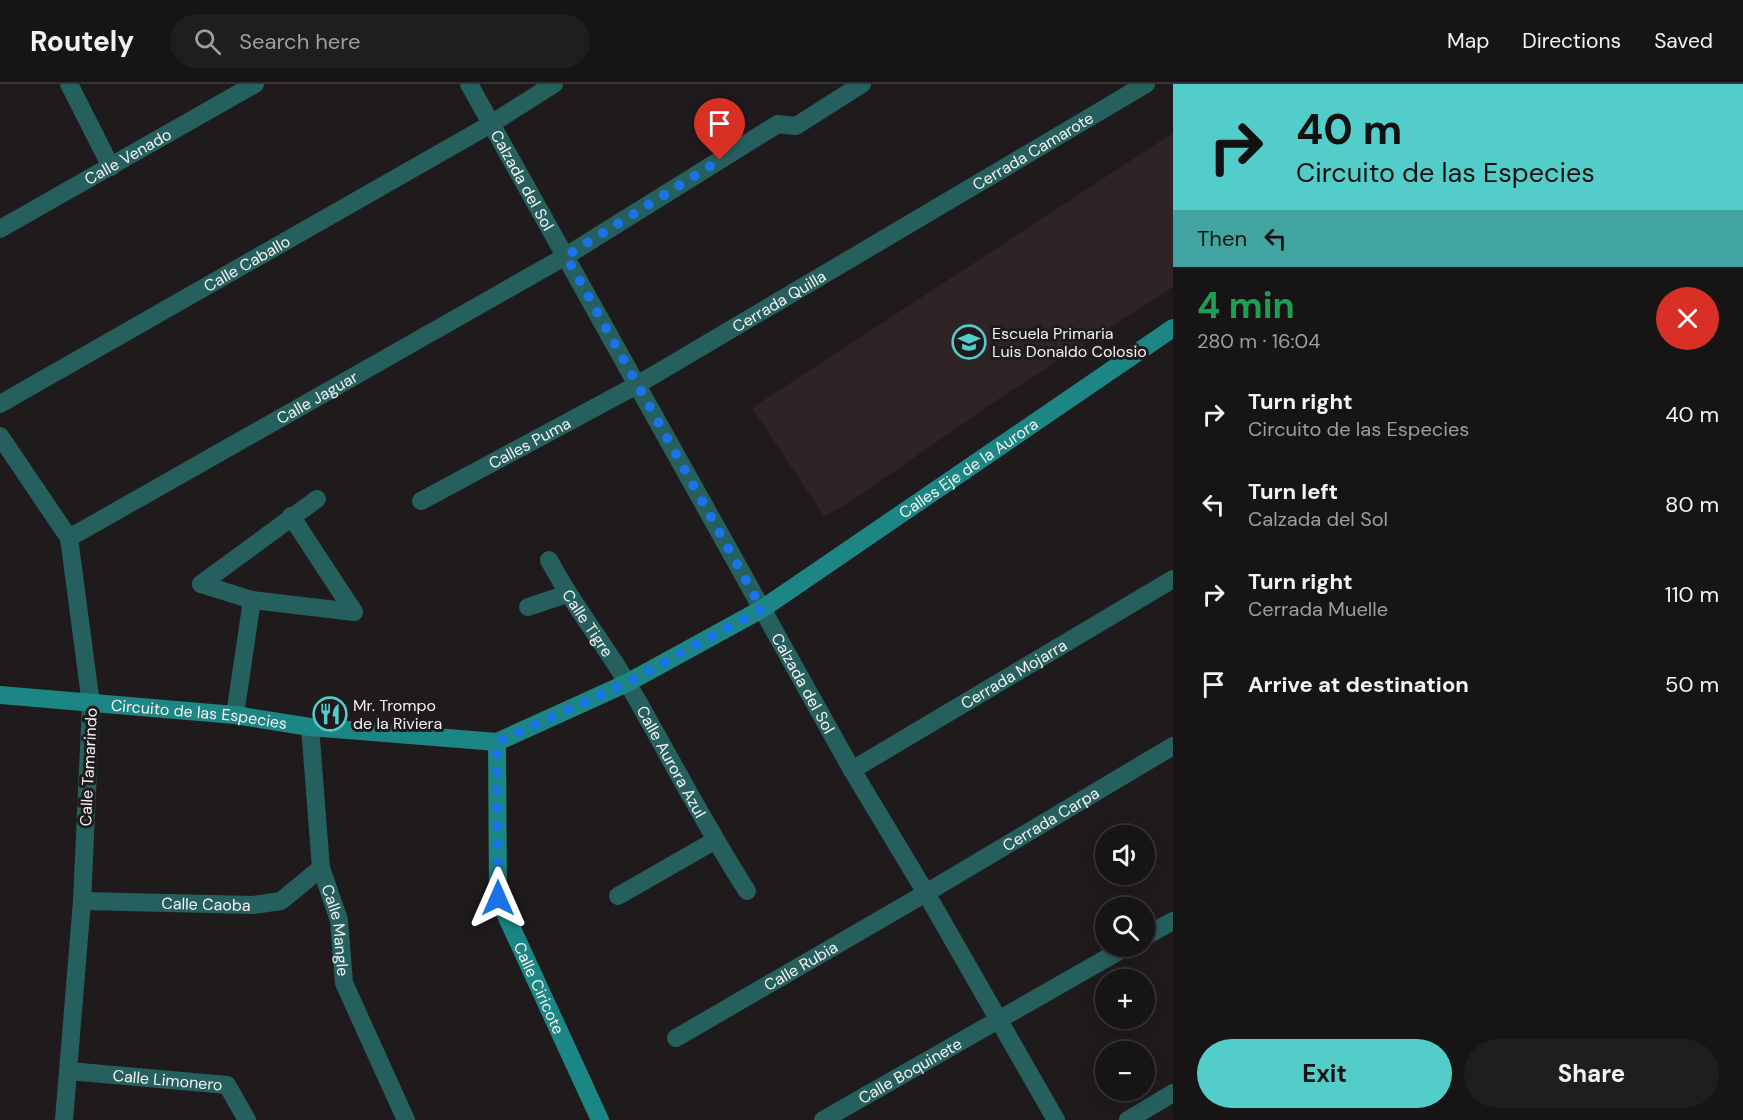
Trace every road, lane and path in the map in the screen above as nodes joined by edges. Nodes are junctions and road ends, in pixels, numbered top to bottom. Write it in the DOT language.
graph roads {
  1 [pos="69,84"];
  2 [pos="469,84"];
  3 [pos="554,84"];
  4 [pos="1146,84"];
  5 [pos="860,85"];
  6 [pos="243,87"];
  7 [pos="491,124"];
  8 [pos="111,167"];
  9 [pos="920,216"];
  10 [pos="0,229"];
  11 [pos="566,256"];
  12 [pos="1173,328"];
  13 [pos="637,385"];
  14 [pos="0,404"];
  15 [pos="0,436"];
  16 [pos="317,499"];
  17 [pos="421,501"];
  18 [pos="291,516"];
  19 [pos="69,538"];
  20 [pos="549,560"];
  21 [pos="1173,579"];
  22 [pos="567,594"];
  23 [pos="252,600"];
  24 [pos="528,607"];
  25 [pos="762,609"];
  26 [pos="627,683"];
  27 [pos="0,695"];
  28 [pos="91,704"];
  29 [pos="235,715"];
  30 [pos="310,727"];
  31 [pos="497,742"];
  32 [pos="1173,746"];
  33 [pos="852,770"];
  34 [pos="714,840"];
  35 [pos="321,868"];
  36 [pos="747,891"];
  37 [pos="926,893"];
  38 [pos="618,896"];
  39 [pos="82,901"];
  40 [pos="1173,921"];
  41 [pos="1155,931"];
  42 [pos="1109,957"];
  43 [pos="998,1020"];
  44 [pos="676,1038"];
  45 [pos="69,1071"];
  46 [pos="1173,1093"];
  47 [pos="64,1120"];
  48 [pos="247,1120"];
  49 [pos="406,1120"];
  50 [pos="600,1120"];
  51 [pos="823,1120"];
  52 [pos="1056,1120"];
  53 [pos="1128,1120"];
  1 -- 8 [label="street"];
  2 -- 7 [label="street, Calzada del Sol"];
  3 -- 7 [label="street, Calle Caballo"];
  4 -- 9 [label="street, Cerrada Camarote"];
  5 -- 11 [label="street, Calle Jaguar"];
  6 -- 8 [label="street, Calle Venado"];
  7 -- 11 [label="street, Calzada del Sol"];
  7 -- 14 [label="street, Calle Caballo"];
  8 -- 10 [label="street, Calle Venado"];
  9 -- 13 [label="street, Cerrada Quilla"];
  11 -- 13 [label="street, Calzada del Sol"];
  11 -- 19 [label="street, Calle Jaguar"];
  12 -- 25 [label="street, Calles Eje de la Aurora"];
  13 -- 17 [label="street, Calles Puma"];
  13 -- 25 [label="street, Calzada del Sol"];
  15 -- 19 [label="street, Calle Tamarindo"];
  16 -- 18 [label="street"];
  18 -- 23 [label="street"];
  18 -- 23 [label="street"];
  19 -- 28 [label="street, Calle Tamarindo"];
  20 -- 22 [label="street, Calle Tigre"];
  21 -- 33 [label="street, Cerrada Mojarra"];
  22 -- 24 [label="street"];
  22 -- 26 [label="street, Calle Tigre"];
  23 -- 29 [label="street"];
  25 -- 26 [label="street, Circuito de las Especies"];
  25 -- 33 [label="street, Calzada del Sol"];
  26 -- 31 [label="street, Circuito de las Especies"];
  26 -- 34 [label="street, Calle Aurora Azul"];
  27 -- 28 [label="street, Circuito de las Especies"];
  28 -- 29 [label="street, Circuito de las Especies"];
  28 -- 39 [label="street, Calle Tamarindo"];
  29 -- 30 [label="street, Circuito de las Especies"];
  30 -- 31 [label="street, Circuito de las Especies"];
  30 -- 35 [label="street, Calle Mangle"];
  31 -- 50 [label="street, Calle Ciricote"];
  32 -- 37 [label="street, Cerrada Carpa"];
  33 -- 37 [label="street, Calzada del Sol"];
  34 -- 36 [label="street, Calle Aurora Azul"];
  34 -- 38 [label="street"];
  35 -- 39 [label="street, Calle Caoba"];
  35 -- 49 [label="street, Calle Mangle"];
  37 -- 43 [label="street, Calzada del Sol"];
  37 -- 44 [label="street, Calle Rubia"];
  39 -- 45 [label="street, Calle Tamarindo"];
  40 -- 41 [label="street"];
  42 -- 43 [label="street, Calle Boquinete"];
  43 -- 51 [label="street, Calle Boquinete"];
  43 -- 52 [label="street, Calzada del Sol"];
  45 -- 47 [label="street, Calle Tamarindo"];
  45 -- 48 [label="street, Calle Limonero"];
  46 -- 53 [label="street"];
}
